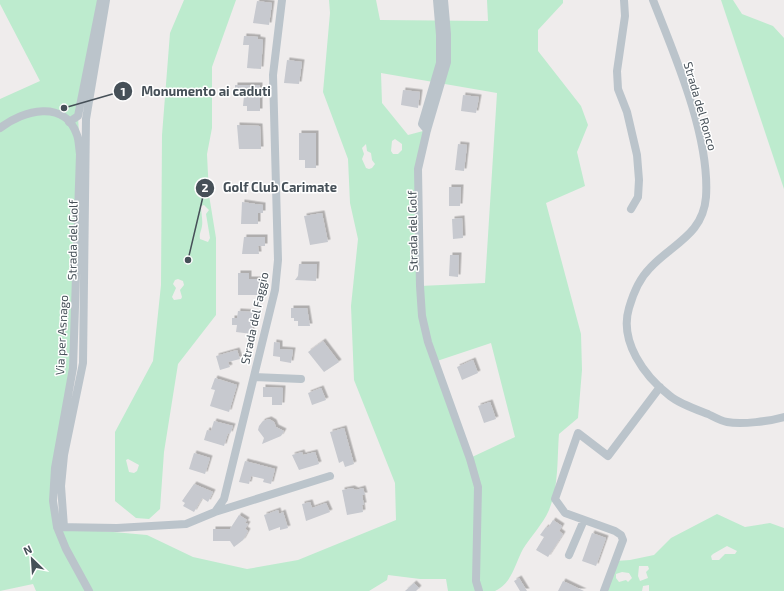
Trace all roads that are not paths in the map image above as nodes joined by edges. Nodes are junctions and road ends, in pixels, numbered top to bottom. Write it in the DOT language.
graph roads {
  1 [pos="101,0"];
  2 [pos="106,0"];
  3 [pos="282,0"];
  4 [pos="437,0"];
  5 [pos="444,0"];
  6 [pos="449,0"];
  7 [pos="624,0"];
  8 [pos="653,0"];
  9 [pos="69,122"];
  10 [pos="0,128"];
  11 [pos="427,130"];
  12 [pos="631,209"];
  13 [pos="254,377"];
  14 [pos="301,379"];
  15 [pos="660,387"];
  16 [pos="784,417"];
  17 [pos="470,459"];
  18 [pos="330,476"];
  19 [pos="215,512"];
  20 [pos="584,520"];
  21 [pos="61,527"];
  22 [pos="569,555"];
  23 [pos="89,591"];
  24 [pos="480,591"];
  25 [pos="604,591"];
  1 -- 9 [label="street"];
  2 -- 21 [label="street, Strada del Golf"];
  3 -- 13 [label="street, Strada del Faggio"];
  4 -- 11 [label="street, Strada del Golf"];
  5 -- 11 [label="street, Strada del Golf"];
  6 -- 17 [label="street, Strada del Golf"];
  7 -- 12 [label="street"];
  8 -- 15 [label="street, Strada del Ronco"];
  9 -- 10 [label="street"];
  9 -- 21 [label="street, Via per Asnago"];
  11 -- 17 [label="street, Strada del Golf"];
  13 -- 14 [label="street, Strada del Faggio"];
  13 -- 19 [label="street, Strada del Faggio"];
  15 -- 16 [label="street, Strada del Ronco"];
  15 -- 20 [label="street"];
  17 -- 24 [label="street, Strada del Golf"];
  18 -- 19 [label="street"];
  19 -- 21 [label="street"];
  20 -- 22 [label="street"];
  20 -- 25 [label="street"];
  21 -- 23 [label="street, Via per Asnago"];
}
